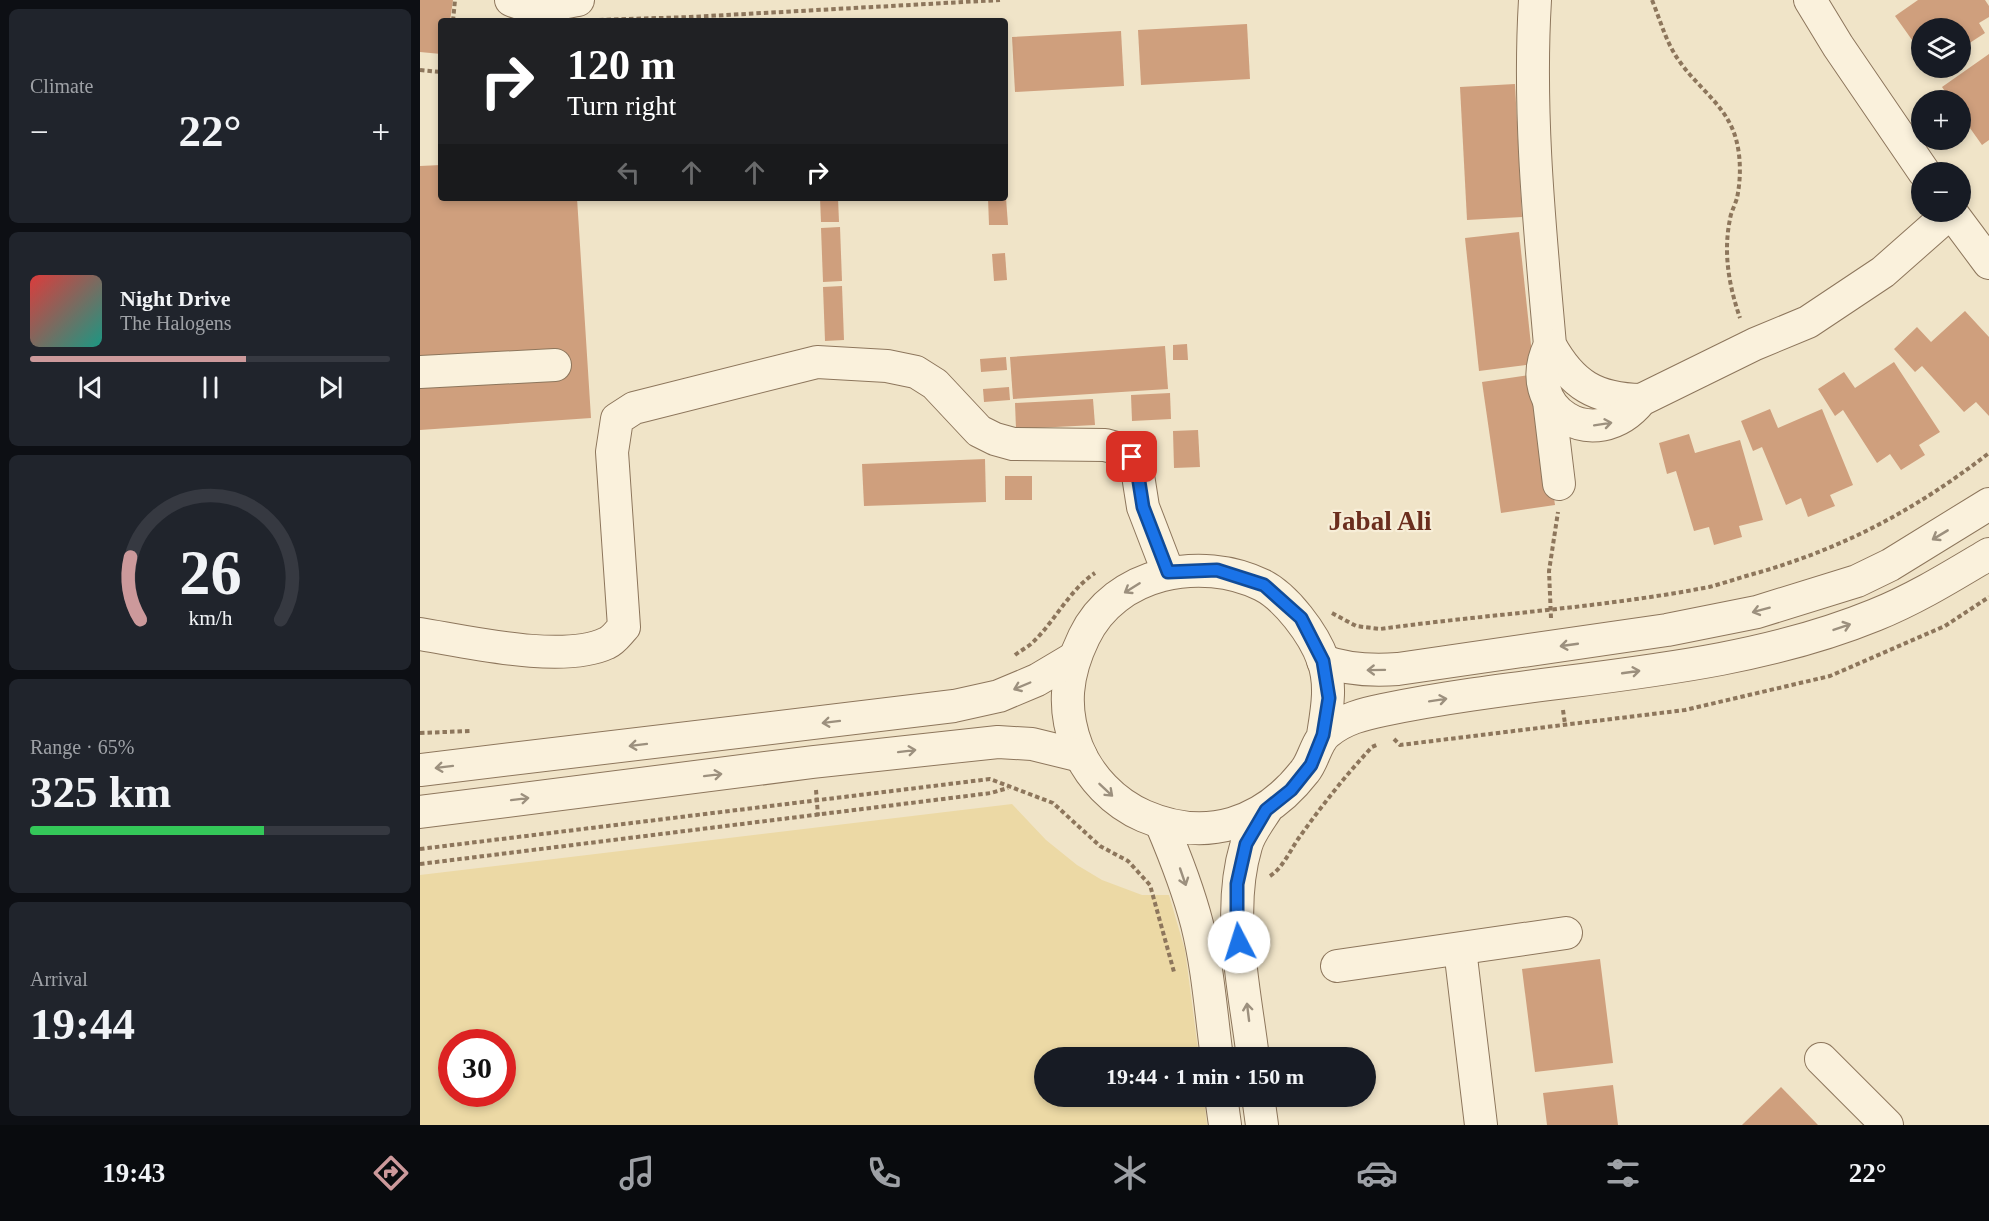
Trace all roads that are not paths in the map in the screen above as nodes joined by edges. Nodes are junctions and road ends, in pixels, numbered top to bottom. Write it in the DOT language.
graph roads {
  1 [pos="511,0"];
  2 [pos="578,0"];
  3 [pos="1535,0"];
  4 [pos="1810,0"];
  5 [pos="1917,162"];
  6 [pos="1940,222"];
  7 [pos="1958,222"];
  8 [pos="1989,263"];
  9 [pos="1550,345"];
  10 [pos="555,365"];
  11 [pos="420,372"];
  12 [pos="1641,400"];
  13 [pos="1549,401"];
  14 [pos="1559,484"];
  15 [pos="1989,504"];
  16 [pos="1989,554"];
  17 [pos="1168,572"];
  18 [pos="420,634"];
  19 [pos="1074,658"];
  20 [pos="1323,661"];
  21 [pos="1323,735"];
  22 [pos="1081,756"];
  23 [pos="420,770"];
  24 [pos="1266,810"];
  25 [pos="420,812"];
  26 [pos="1161,823"];
  27 [pos="1566,933"];
  28 [pos="1460,949"];
  29 [pos="1337,966"];
  30 [pos="1216,1047"];
  31 [pos="1253,1047"];
  32 [pos="1821,1059"];
  33 [pos="1223,1107"];
  34 [pos="1260,1107"];
  35 [pos="1225,1125"];
  36 [pos="1262,1125"];
  37 [pos="1481,1125"];
  38 [pos="1887,1125"];
  1 -- 2 [label="street"];
  3 -- 9 [label="street"];
  4 -- 5 [label="street"];
  6 -- 12 [label="street"];
  7 -- 8 [label="street"];
  9 -- 12 [label="street"];
  9 -- 13 [label="street"];
  10 -- 11 [label="street"];
  13 -- 12 [label="street, one-way"];
  13 -- 14 [label="street"];
  15 -- 20 [label="street, one-way"];
  21 -- 16 [label="street, one-way"];
  17 -- 18 [label="street"];
  17 -- 19 [label="street, one-way"];
  17 -- 20 [label="street"];
  19 -- 22 [label="street"];
  19 -- 23 [label="street, one-way"];
  20 -- 21 [label="street"];
  21 -- 24 [label="street"];
  25 -- 22 [label="street, one-way"];
  22 -- 26 [label="street, one-way"];
  24 -- 26 [label="street"];
  31 -- 24 [label="street, one-way"];
  26 -- 30 [label="street, one-way"];
  27 -- 28 [label="street"];
  28 -- 29 [label="street"];
  28 -- 37 [label="street"];
  32 -- 38 [label="street"];
  33 -- 35 [label="street"];
  34 -- 36 [label="street"];
}
